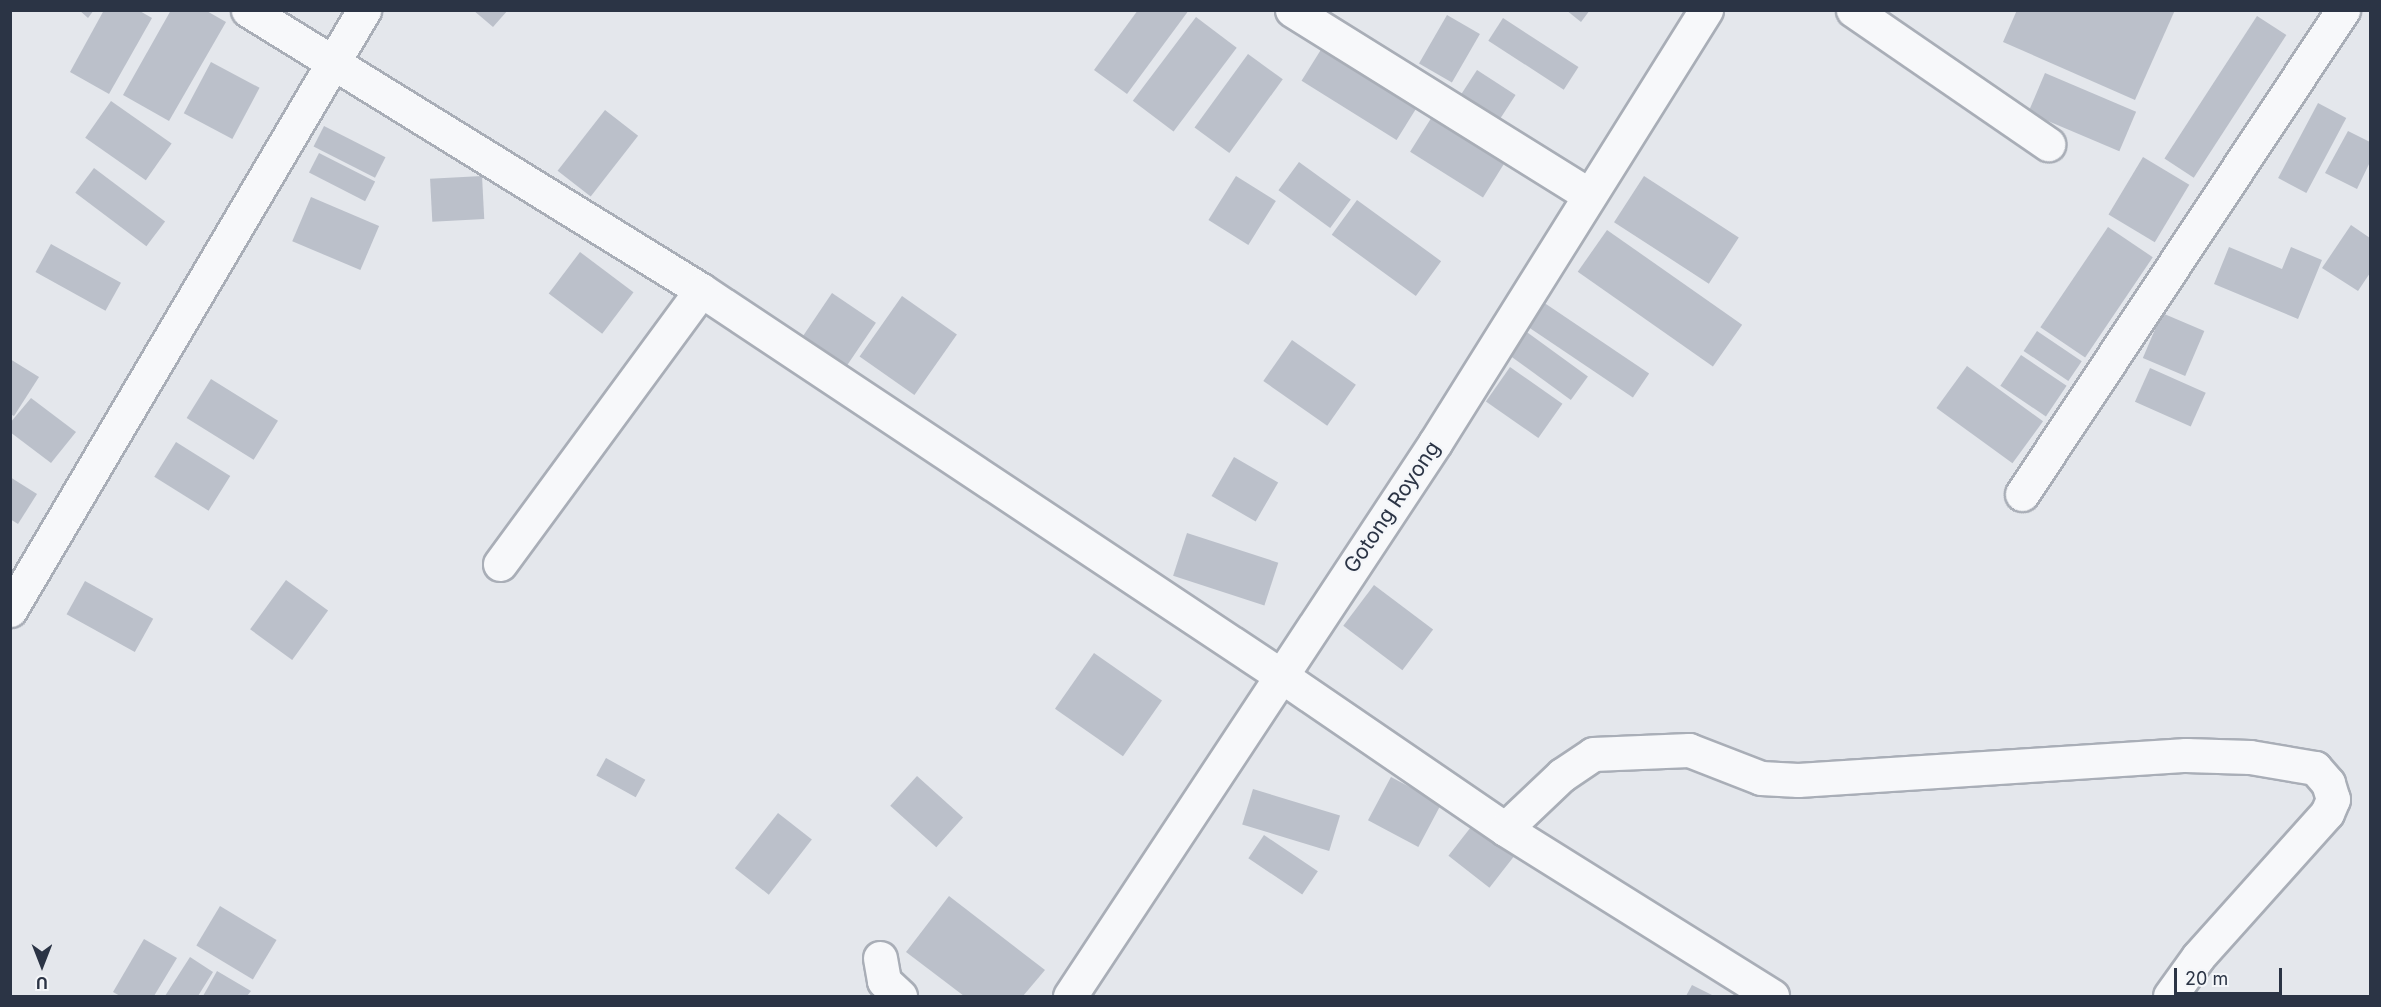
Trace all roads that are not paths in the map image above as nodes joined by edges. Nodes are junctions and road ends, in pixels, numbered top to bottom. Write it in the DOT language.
graph roads {
  1 [pos="248,10"];
  2 [pos="364,10"];
  3 [pos="1292,10"];
  4 [pos="1706,10"];
  5 [pos="1853,10"];
  6 [pos="2343,10"];
  7 [pos="2363,10"];
  8 [pos="2370,15"];
  9 [pos="333,62"];
  10 [pos="2048,144"];
  11 [pos="1588,194"];
  12 [pos="701,290"];
  13 [pos="2022,494"];
  14 [pos="500,564"];
  15 [pos="10,610"];
  16 [pos="1280,675"];
  17 [pos="1505,829"];
  18 [pos="880,958"];
  19 [pos="900,996"];
  20 [pos="1070,996"];
  21 [pos="1772,996"];
  22 [pos="2170,996"];
  1 -- 9 [label="street"];
  2 -- 9 [label="street"];
  3 -- 11 [label="street"];
  4 -- 11 [label="street, Gotong Royong"];
  5 -- 10 [label="street"];
  6 -- 13 [label="street"];
  7 -- 8 [label="street"];
  9 -- 12 [label="street"];
  9 -- 15 [label="street"];
  11 -- 16 [label="street, Gotong Royong"];
  12 -- 14 [label="street"];
  12 -- 16 [label="street"];
  16 -- 17 [label="street"];
  16 -- 20 [label="street, Gotong Royong"];
  17 -- 21 [label="street"];
  17 -- 22 [label="street"];
  18 -- 19 [label="street"];
}
